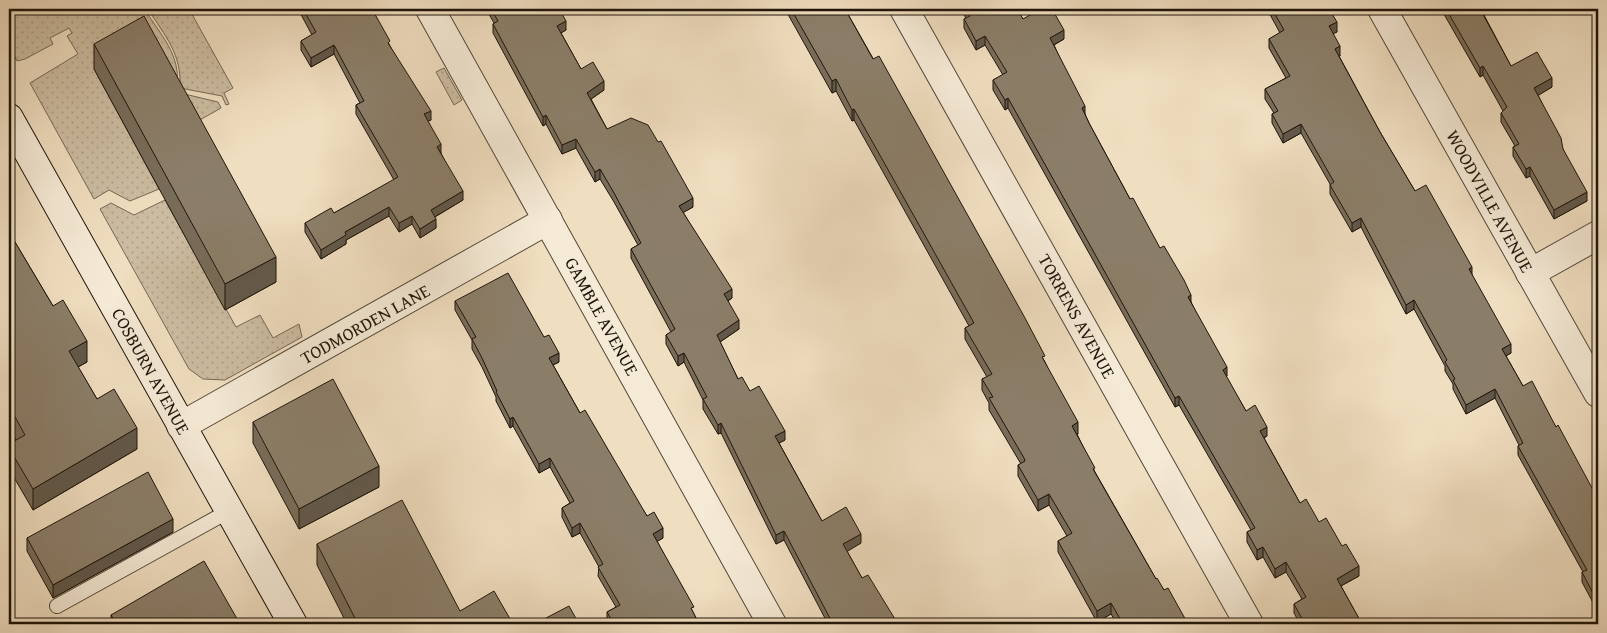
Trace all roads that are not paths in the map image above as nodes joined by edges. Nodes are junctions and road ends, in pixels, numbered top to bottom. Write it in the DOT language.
graph roads {
  1 [pos="430,9"];
  2 [pos="904,9"];
  3 [pos="1382,9"];
  4 [pos="9,118"];
  5 [pos="548,220"];
  6 [pos="1598,235"];
  7 [pos="1530,273"];
  8 [pos="1598,393"];
  9 [pos="181,426"];
  10 [pos="229,511"];
  11 [pos="57,606"];
  12 [pos="293,624"];
  13 [pos="772,624"];
  14 [pos="1249,624"];
  1 -- 5 [label="street, GAMBLE AVENUE"];
  2 -- 14 [label="street, TORRENS AVENUE"];
  3 -- 7 [label="street, WOODVILLE AVENUE"];
  4 -- 9 [label="street, COSBURN AVENUE"];
  5 -- 9 [label="street, TODMORDEN LANE"];
  5 -- 13 [label="street, GAMBLE AVENUE"];
  6 -- 7 [label="street"];
  7 -- 8 [label="street, WOODVILLE AVENUE"];
  9 -- 10 [label="street, COSBURN AVENUE"];
  10 -- 11 [label="lane"];
  10 -- 12 [label="street, COSBURN AVENUE"];
}
